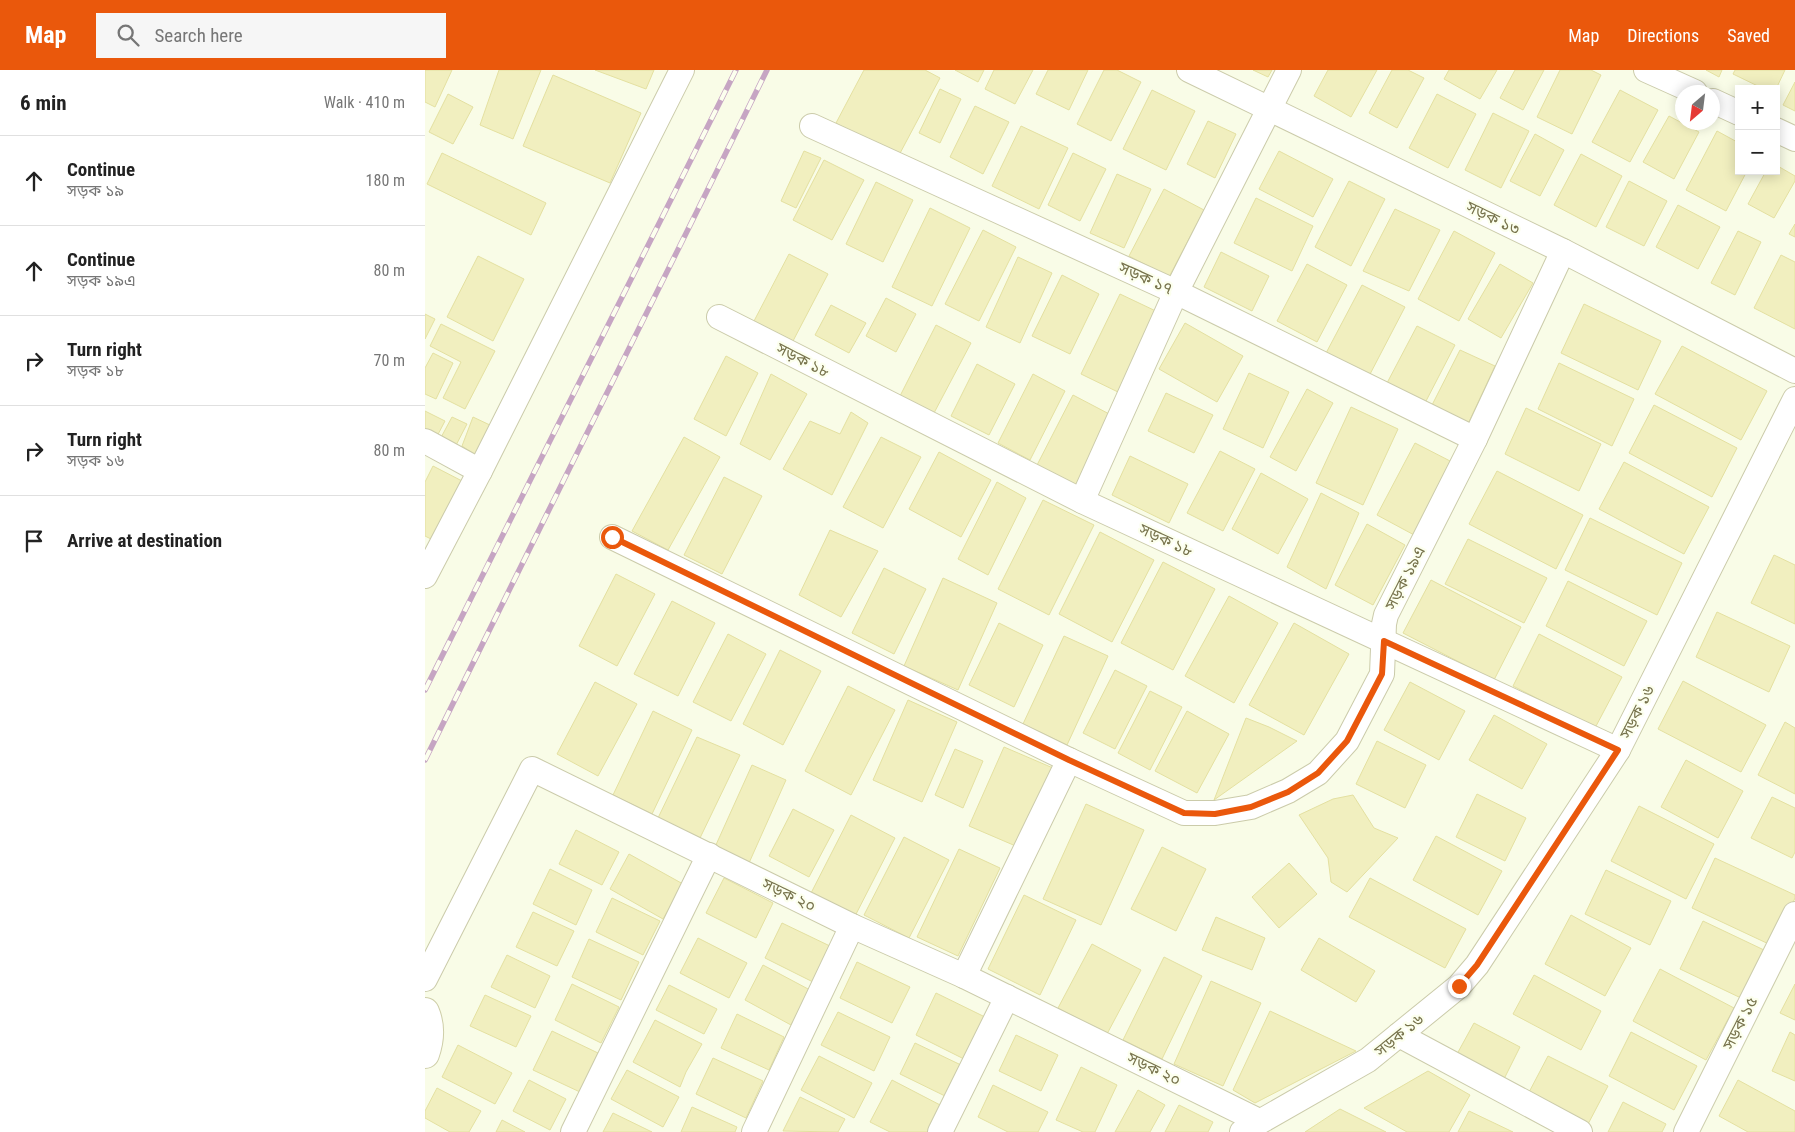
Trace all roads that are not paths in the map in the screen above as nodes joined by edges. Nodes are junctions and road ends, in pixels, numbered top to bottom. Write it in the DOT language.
graph roads {
  1 [pos="682,70"];
  2 [pos="1189,70"];
  3 [pos="1289,70"];
  4 [pos="1646,70"];
  5 [pos="1679,85"];
  6 [pos="1720,104"];
  7 [pos="1269,110"];
  8 [pos="1735,111"];
  9 [pos="812,126"];
  10 [pos="1780,132"];
  11 [pos="1795,138"];
  12 [pos="1563,251"];
  13 [pos="1176,292"];
  14 [pos="719,317"];
  15 [pos="1795,371"];
  16 [pos="1795,399"];
  17 [pos="1475,439"];
  18 [pos="425,441"];
  19 [pos="480,471"];
  20 [pos="1082,501"];
  21 [pos="612,537"];
  22 [pos="425,576"];
  23 [pos="1384,641"];
  24 [pos="1618,750"];
  25 [pos="1069,760"];
  26 [pos="709,855"];
  27 [pos="1795,914"];
  28 [pos="852,926"];
  29 [pos="963,976"];
  30 [pos="425,979"];
  31 [pos="1007,997"];
  32 [pos="425,1012"];
  33 [pos="1399,1035"];
  34 [pos="425,1054"];
  35 [pos="1250,1127"];
  36 [pos="573,1132"];
  37 [pos="754,1132"];
  38 [pos="940,1132"];
  39 [pos="1580,1132"];
  40 [pos="1686,1132"];
  1 -- 19 [label="street"];
  2 -- 7 [label="street, সড়ক ১৩"];
  3 -- 7 [label="street"];
  4 -- 5 [label="street"];
  6 -- 8 [label="street"];
  7 -- 12 [label="street, সড়ক ১৩"];
  7 -- 13 [label="street"];
  9 -- 13 [label="street, সড়ক ১৭"];
  10 -- 11 [label="street"];
  12 -- 15 [label="street, সড়ক ১৩"];
  12 -- 17 [label="street, সড়ক ১৯এ"];
  13 -- 17 [label="street, সড়ক ১৭"];
  13 -- 20 [label="street"];
  14 -- 20 [label="street, সড়ক ১৮"];
  16 -- 24 [label="street, সড়ক ১৬"];
  17 -- 23 [label="street, সড়ক ১৯এ"];
  18 -- 19 [label="street"];
  19 -- 22 [label="street"];
  20 -- 23 [label="street, সড়ক ১৮"];
  21 -- 25 [label="street"];
  23 -- 24 [label="street, সড়ক ১৮"];
  23 -- 25 [label="street, সড়ক ১৯এ"];
  24 -- 33 [label="street, সড়ক ১৬"];
  25 -- 29 [label="street"];
  26 -- 28 [label="street, সড়ক ২০"];
  26 -- 30 [label="street, সড়ক ২০"];
  26 -- 36 [label="street"];
  27 -- 40 [label="street, সড়ক ১৫"];
  28 -- 29 [label="street, সড়ক ২০"];
  28 -- 37 [label="street"];
  29 -- 31 [label="street, সড়ক ২০"];
  31 -- 35 [label="street, সড়ক ২০"];
  31 -- 38 [label="street"];
  32 -- 34 [label="main road"];
  33 -- 35 [label="street, সড়ক ১৬"];
  33 -- 39 [label="street"];
}
